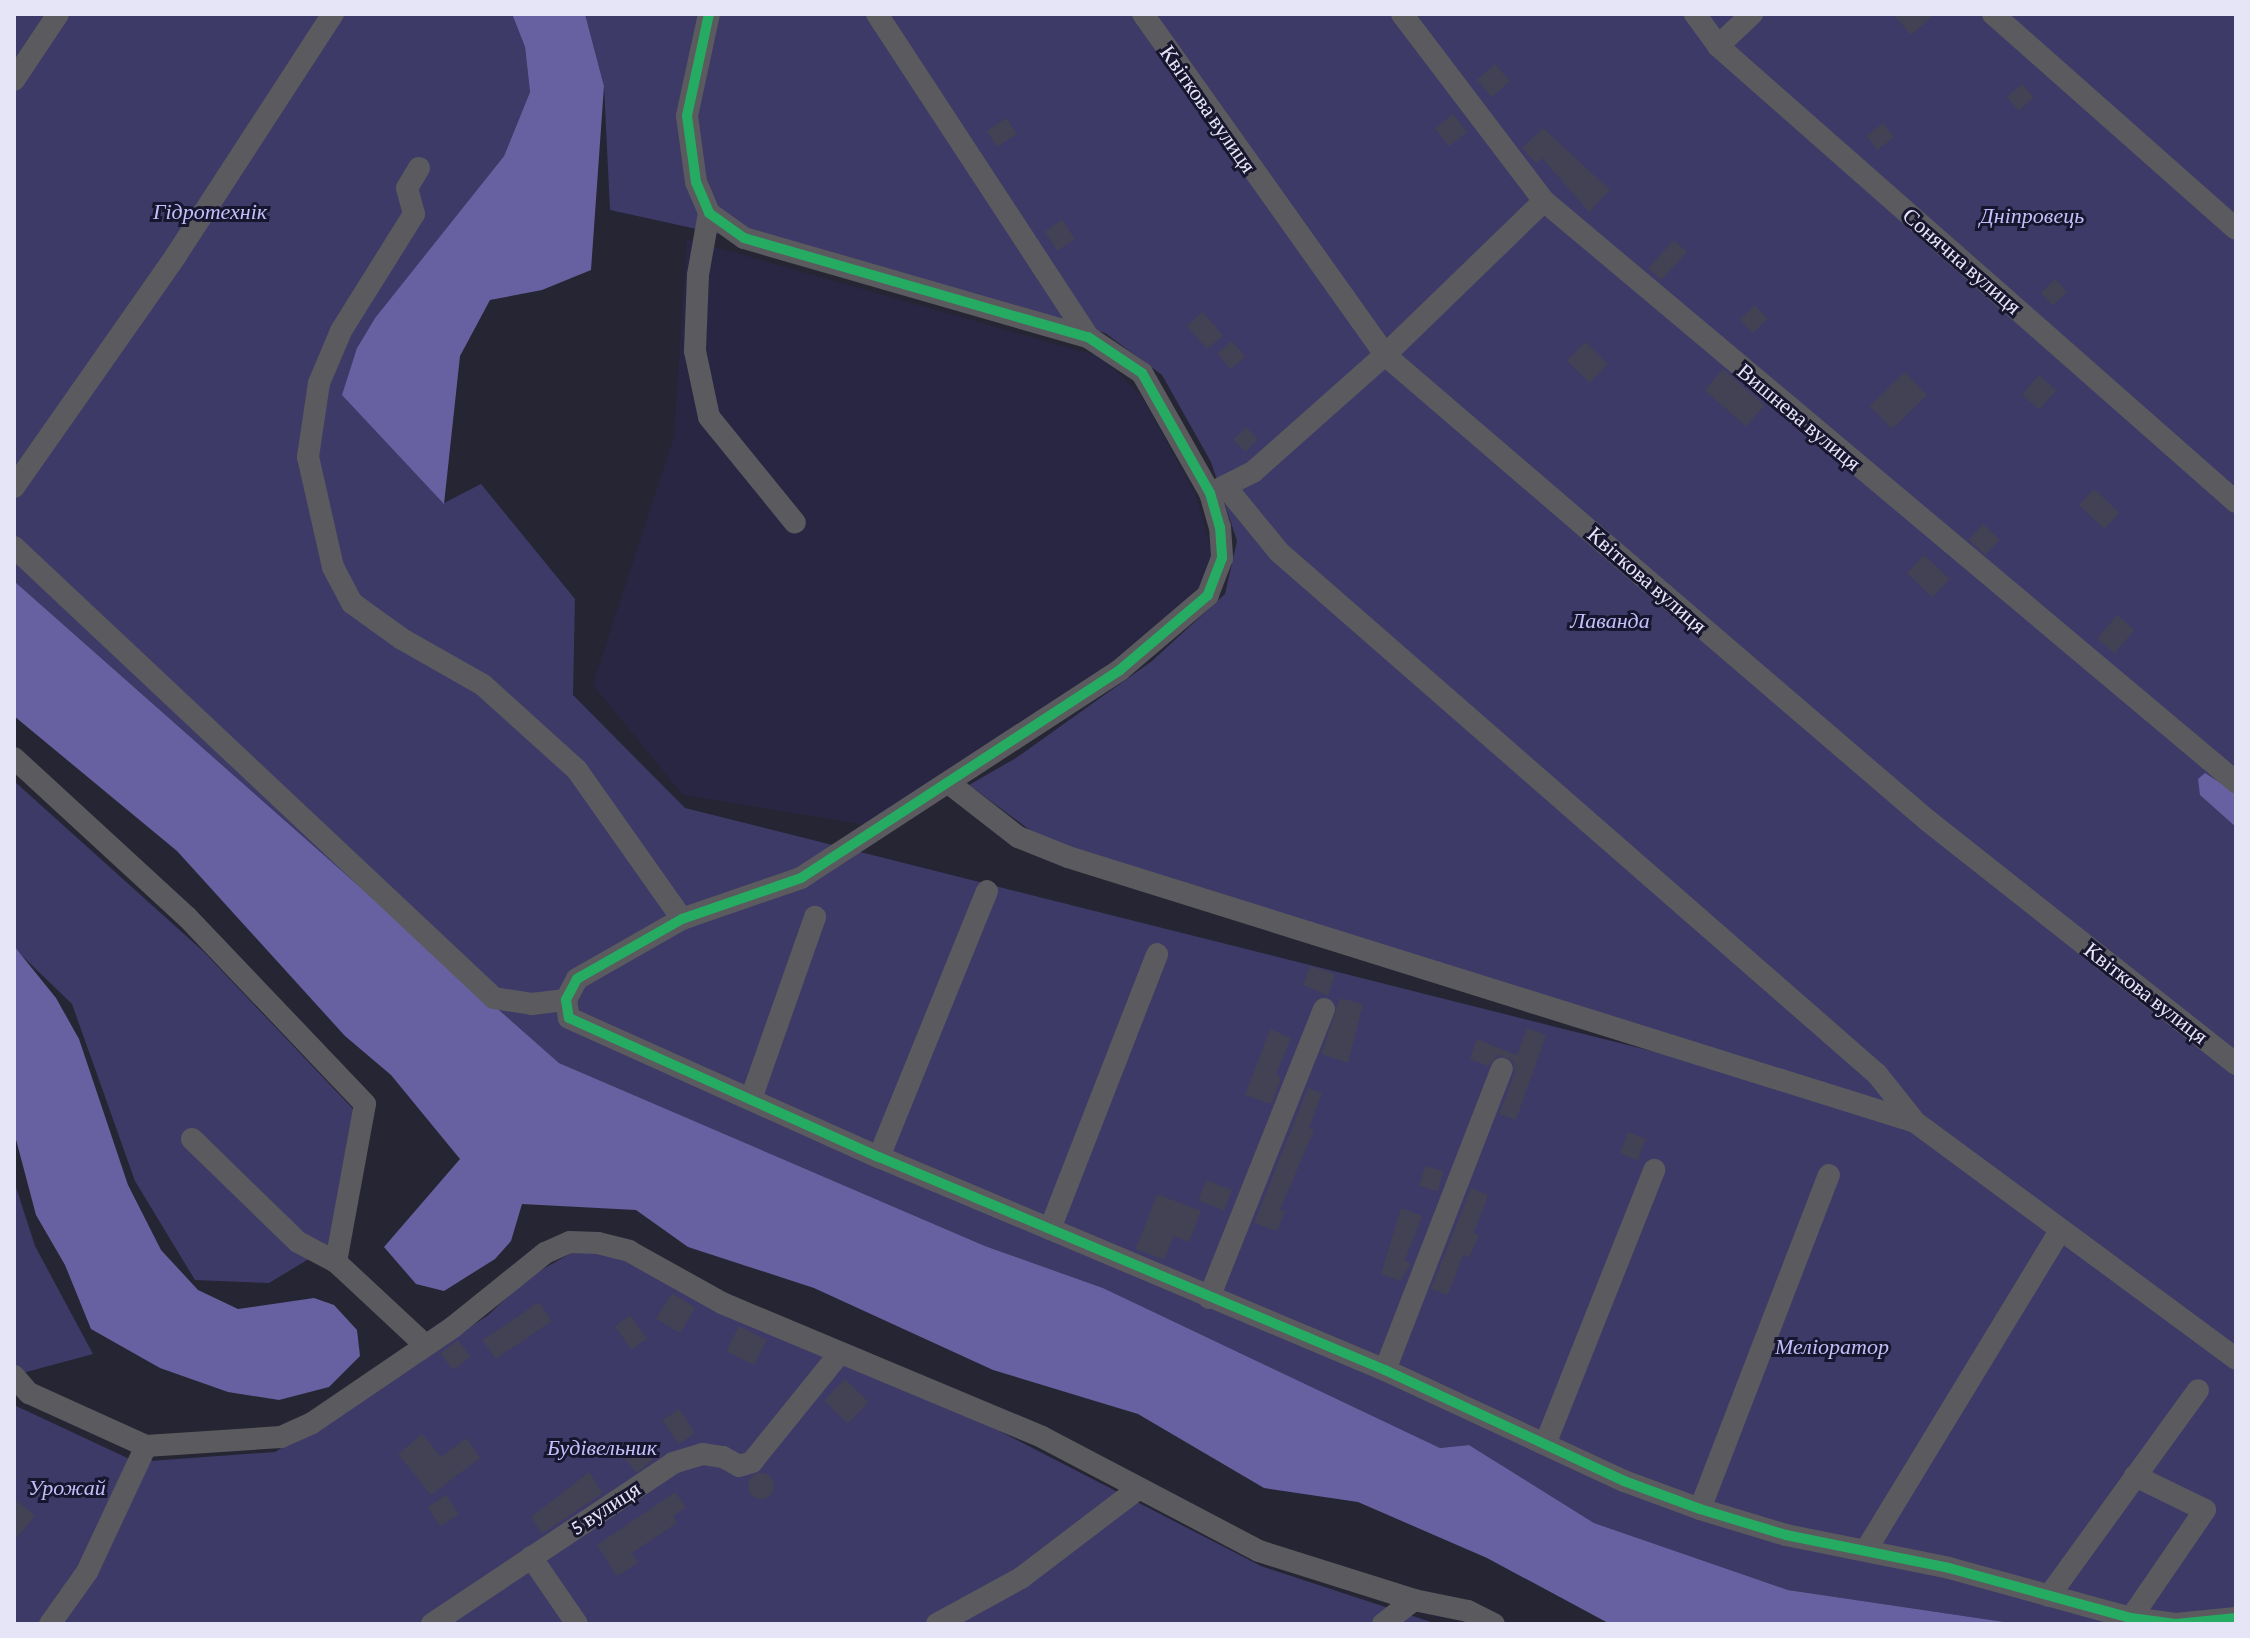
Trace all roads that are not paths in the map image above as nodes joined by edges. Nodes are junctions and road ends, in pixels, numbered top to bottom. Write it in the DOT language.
graph roads {
  1 [pos="58,14"];
  2 [pos="333,14"];
  3 [pos="709,14"];
  4 [pos="877,14"];
  5 [pos="1143,14"];
  6 [pos="1402,14"];
  7 [pos="1695,14"];
  8 [pos="1752,14"];
  9 [pos="1993,14"];
  10 [pos="1718,46"];
  11 [pos="14,80"];
  12 [pos="419,168"];
  13 [pos="1544,201"];
  14 [pos="709,213"];
  15 [pos="2236,229"];
  16 [pos="1088,337"];
  17 [pos="1385,355"];
  18 [pos="14,487"];
  19 [pos="1218,489"];
  20 [pos="2236,502"];
  21 [pos="795,523"];
  22 [pos="14,547"];
  23 [pos="14,758"];
  24 [pos="2236,782"];
  25 [pos="950,784"];
  26 [pos="987,891"];
  27 [pos="815,917"];
  28 [pos="682,919"];
  29 [pos="1157,954"];
  30 [pos="566,1000"];
  31 [pos="1324,1009"];
  32 [pos="2236,1064"];
  33 [pos="1502,1069"];
  34 [pos="752,1096"];
  35 [pos="1915,1122"];
  36 [pos="192,1139"];
  37 [pos="879,1157"];
  38 [pos="1654,1170"];
  39 [pos="1829,1175"];
  40 [pos="1050,1229"];
  41 [pos="2060,1231"];
  42 [pos="336,1262"];
  43 [pos="1209,1298"];
  44 [pos="423,1343"];
  45 [pos="839,1354"];
  46 [pos="2236,1359"];
  47 [pos="1385,1370"];
  48 [pos="14,1376"];
  49 [pos="2198,1390"];
  50 [pos="1546,1442"];
  51 [pos="146,1446"];
  52 [pos="2135,1476"];
  53 [pos="1138,1489"];
  54 [pos="1700,1509"];
  55 [pos="1866,1550"];
  56 [pos="531,1557"];
  57 [pos="2049,1596"];
  58 [pos="1414,1600"];
  59 [pos="2131,1618"];
  60 [pos="2236,1618"];
  61 [pos="50,1624"];
  62 [pos="432,1624"];
  63 [pos="577,1624"];
  64 [pos="937,1624"];
  65 [pos="1383,1624"];
  66 [pos="1494,1624"];
  1 -- 11 [label="street"];
  2 -- 18 [label="street"];
  3 -- 14 [label="street"];
  4 -- 16 [label="street"];
  5 -- 17 [label="street, Квіткова вулиця"];
  6 -- 13 [label="street, Вишнева вулиця"];
  7 -- 10 [label="street, Сонячна вулиця"];
  8 -- 10 [label="street"];
  9 -- 15 [label="street"];
  10 -- 20 [label="street, Сонячна вулиця"];
  12 -- 28 [label="street"];
  13 -- 17 [label="street"];
  13 -- 24 [label="street, Вишнева вулиця"];
  14 -- 16 [label="street"];
  14 -- 21 [label="street"];
  16 -- 19 [label="street"];
  17 -- 19 [label="street"];
  17 -- 32 [label="street, Квіткова вулиця"];
  19 -- 25 [label="street"];
  19 -- 35 [label="street"];
  22 -- 30 [label="street"];
  23 -- 42 [label="street"];
  25 -- 28 [label="street"];
  25 -- 35 [label="street"];
  26 -- 37 [label="street"];
  27 -- 34 [label="street"];
  28 -- 30 [label="street"];
  29 -- 40 [label="street"];
  30 -- 34 [label="street"];
  31 -- 43 [label="street"];
  33 -- 47 [label="street"];
  34 -- 37 [label="street"];
  35 -- 41 [label="street"];
  36 -- 42 [label="street"];
  37 -- 40 [label="street"];
  38 -- 50 [label="street"];
  39 -- 54 [label="street"];
  40 -- 43 [label="street"];
  41 -- 46 [label="street"];
  41 -- 55 [label="street"];
  42 -- 44 [label="street"];
  43 -- 47 [label="street"];
  44 -- 45 [label="street"];
  44 -- 51 [label="street"];
  45 -- 53 [label="street"];
  45 -- 56 [label="street, 5 вулиця"];
  47 -- 50 [label="street"];
  48 -- 51 [label="street"];
  49 -- 52 [label="street"];
  50 -- 54 [label="street"];
  51 -- 61 [label="street"];
  52 -- 57 [label="street"];
  52 -- 59 [label="street"];
  53 -- 58 [label="street"];
  53 -- 64 [label="street"];
  54 -- 55 [label="street"];
  55 -- 57 [label="street"];
  56 -- 62 [label="street, 5 вулиця"];
  56 -- 63 [label="street"];
  57 -- 59 [label="street"];
  58 -- 65 [label="street"];
  58 -- 66 [label="street"];
  59 -- 60 [label="street"];
}
